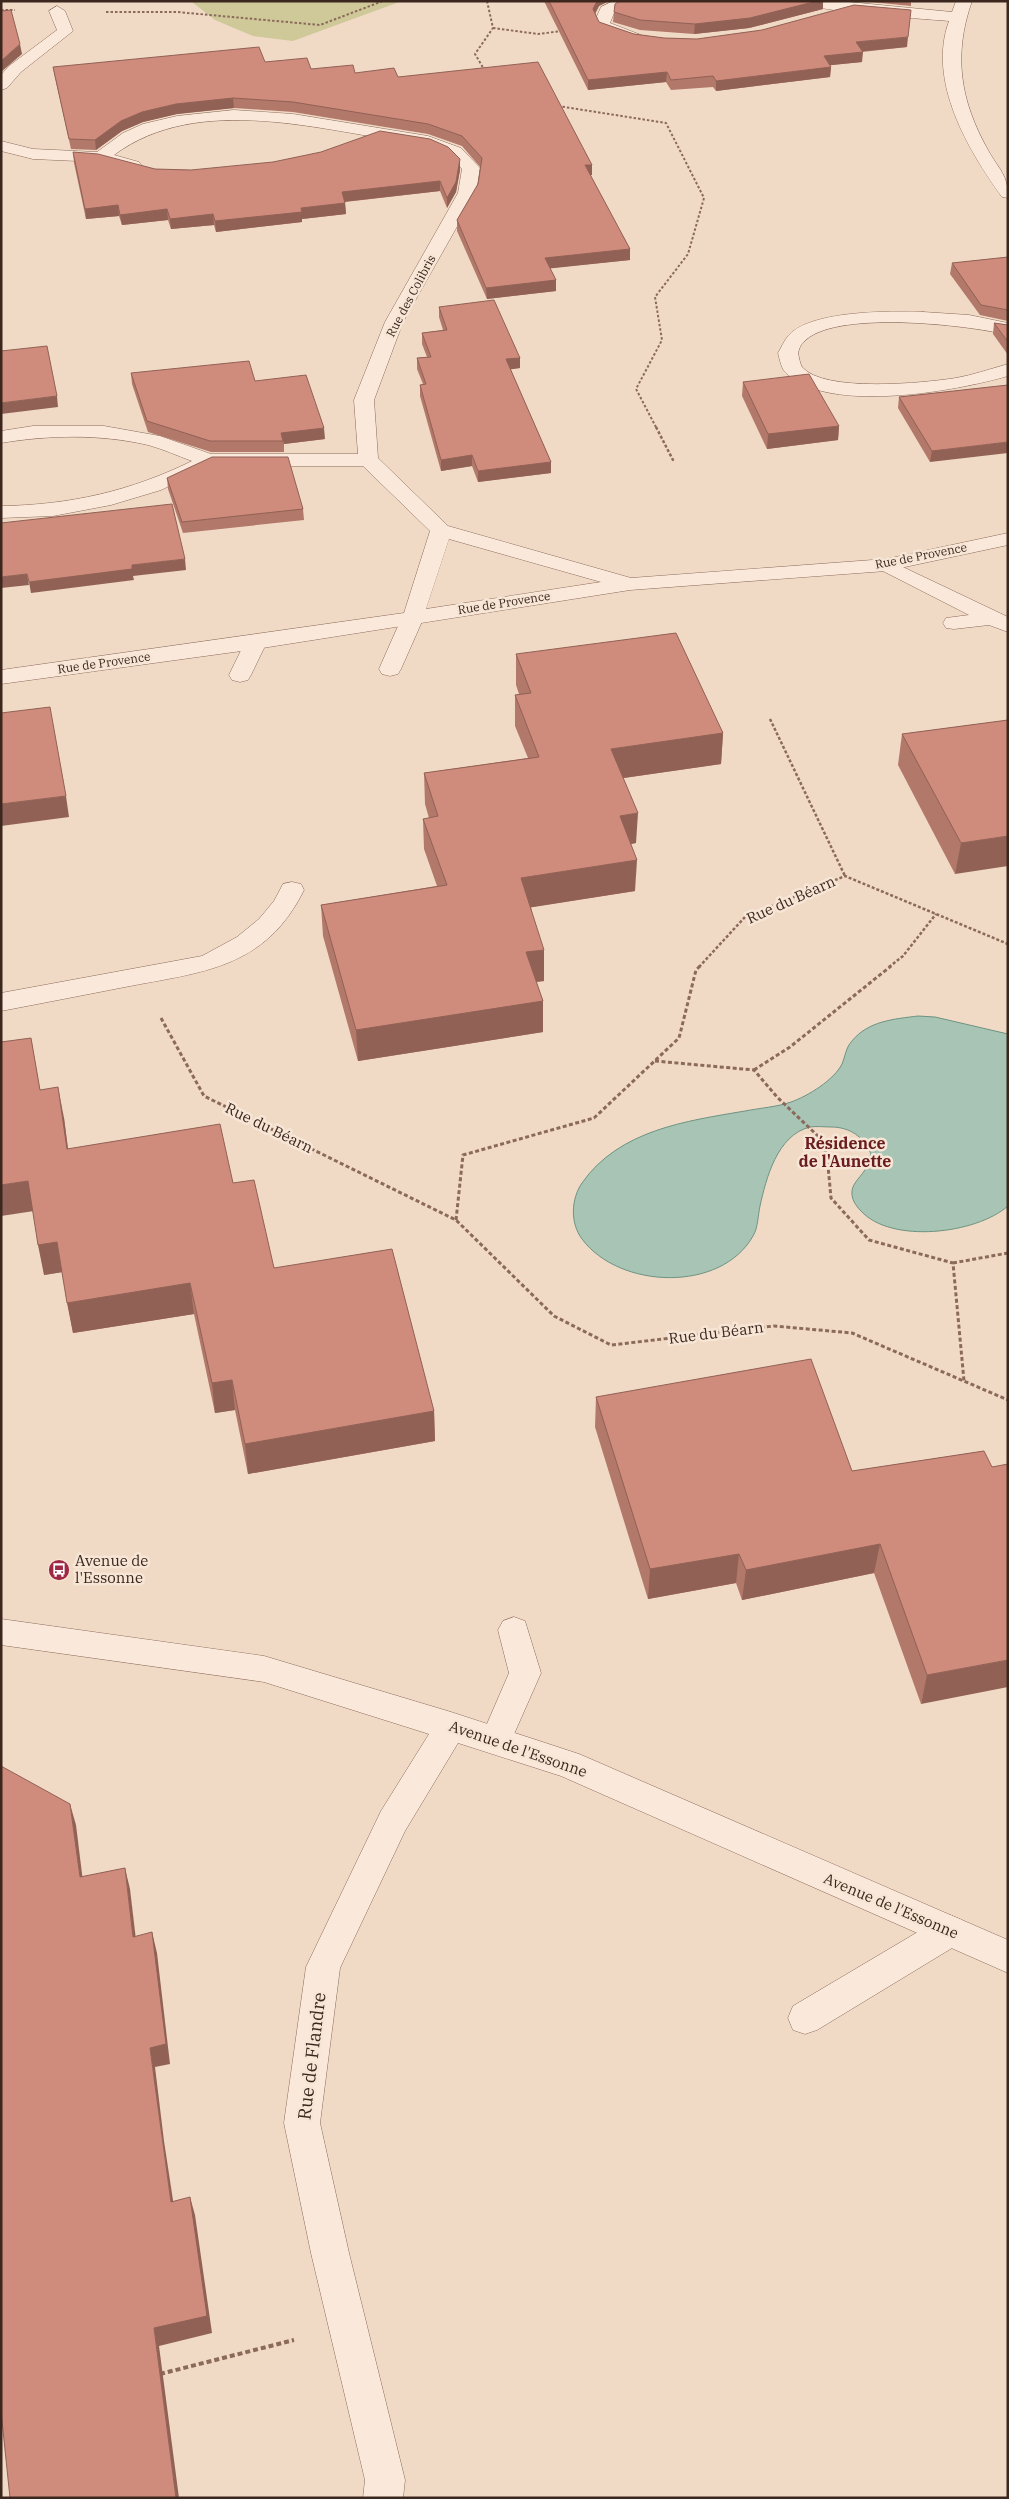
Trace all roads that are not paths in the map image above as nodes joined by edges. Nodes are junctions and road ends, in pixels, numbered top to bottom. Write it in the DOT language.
graph roads {
  1 [pos="626,1"];
  2 [pos="808,1"];
  3 [pos="964,1"];
  4 [pos="852,8"];
  5 [pos="57,11"];
  6 [pos="956,17"];
  7 [pos="820,18"];
  8 [pos="652,41"];
  9 [pos="1,85"];
  10 [pos="379,134"];
  11 [pos="353,144"];
  12 [pos="1,146"];
  13 [pos="101,157"];
  14 [pos="149,171"];
  15 [pos="1008,192"];
  16 [pos="1008,329"];
  17 [pos="1008,370"];
  18 [pos="1,437"];
  19 [pos="209,460"];
  20 [pos="368,460"];
  21 [pos="1,512"];
  22 [pos="440,530"];
  23 [pos="1008,539"];
  24 [pos="886,565"];
  25 [pos="630,584"];
  26 [pos="413,617"];
  27 [pos="1000,622"];
  28 [pos="954,623"];
  29 [pos="256,642"];
  30 [pos="390,669"];
  31 [pos="240,675"];
  32 [pos="1,677"];
  33 [pos="292,890"];
  34 [pos="1,1002"];
  35 [pos="514,1630"];
  36 [pos="1,1632"];
  37 [pos="451,1726"];
  38 [pos="496,1740"];
  39 [pos="950,1931"];
  40 [pos="1008,1957"];
  41 [pos="805,2018"];
  42 [pos="383,2498"];
  1 -- 8 [label="street"];
  2 -- 4 [label="street"];
  3 -- 6 [label="street"];
  4 -- 6 [label="street"];
  4 -- 7 [label="street"];
  5 -- 9 [label="street"];
  6 -- 15 [label="street"];
  10 -- 11 [label="street, Rue des Colibris"];
  10 -- 13 [label="street, Rue des Colibris"];
  10 -- 20 [label="street, Rue des Colibris"];
  12 -- 13 [label="street"];
  13 -- 14 [label="street"];
  16 -- 17 [label="street"];
  18 -- 19 [label="street"];
  19 -- 20 [label="street"];
  19 -- 21 [label="street"];
  20 -- 22 [label="street"];
  22 -- 25 [label="street"];
  22 -- 26 [label="street"];
  23 -- 24 [label="street, Rue de Provence"];
  24 -- 25 [label="street, Rue de Provence"];
  24 -- 27 [label="street"];
  25 -- 26 [label="street, Rue de Provence"];
  26 -- 29 [label="street, Rue de Provence"];
  26 -- 30 [label="street"];
  27 -- 28 [label="street"];
  29 -- 31 [label="street"];
  29 -- 32 [label="street, Rue de Provence"];
  33 -- 34 [label="street"];
  35 -- 38 [label="street"];
  36 -- 37 [label="street, Avenue de l'Essonne"];
  37 -- 38 [label="street, Avenue de l'Essonne"];
  37 -- 42 [label="street, Rue de Flandre"];
  38 -- 39 [label="street, Avenue de l'Essonne"];
  39 -- 40 [label="street, Avenue de l'Essonne"];
  39 -- 41 [label="street"];
}
